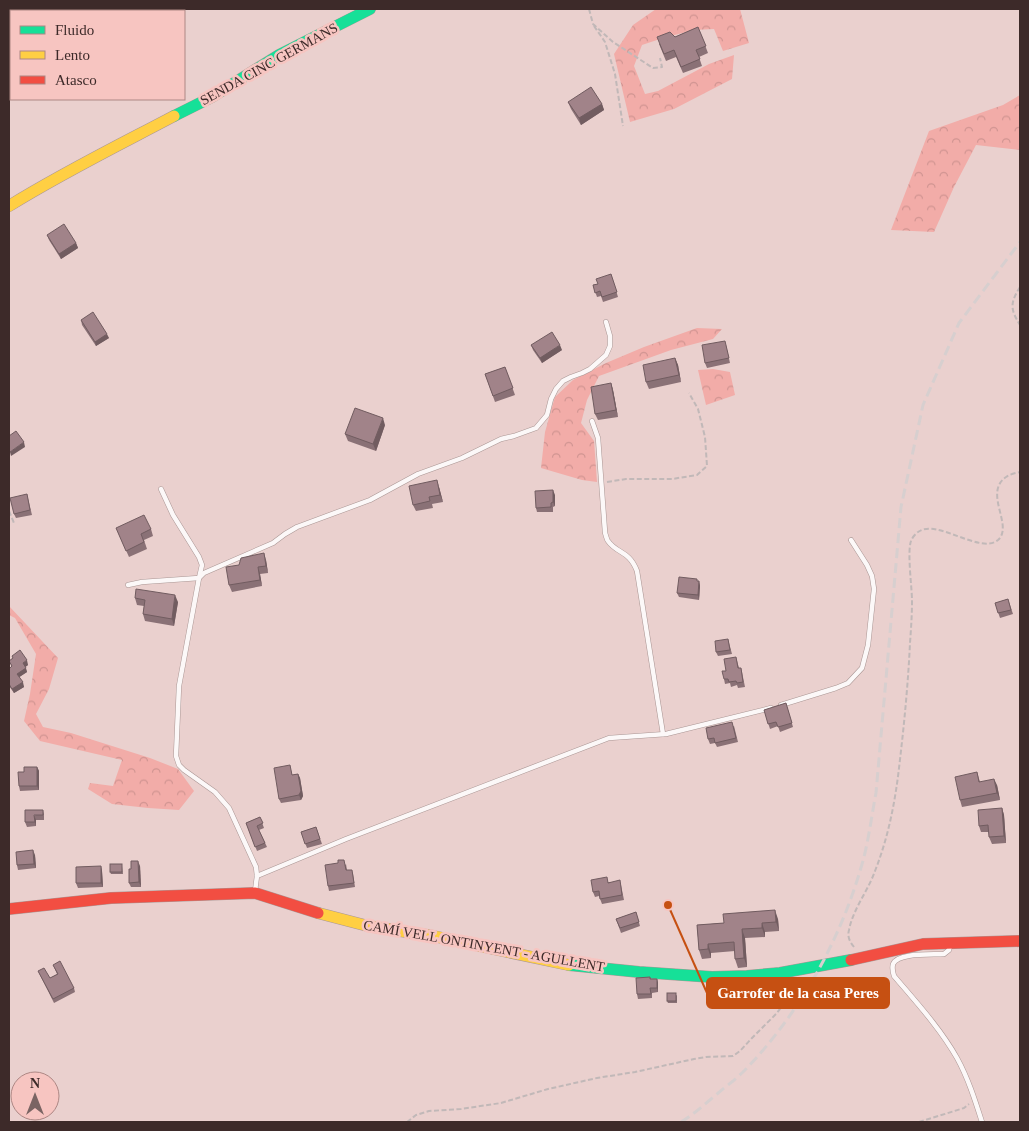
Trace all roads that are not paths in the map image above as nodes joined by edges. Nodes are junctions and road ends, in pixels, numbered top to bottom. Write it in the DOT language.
graph roads {
  1 [pos="370,9"];
  2 [pos="9,206"];
  3 [pos="606,322"];
  4 [pos="592,421"];
  5 [pos="161,489"];
  6 [pos="851,540"];
  7 [pos="199,578"];
  8 [pos="128,585"];
  9 [pos="663,734"];
  10 [pos="257,876"];
  11 [pos="255,893"];
  12 [pos="9,908"];
  13 [pos="1020,941"];
  14 [pos="950,943"];
  15 [pos="982,1122"];
  1 -- 2 [label="street, SENDA CINC GERMANS"];
  3 -- 7 [label="lane"];
  4 -- 9 [label="lane"];
  5 -- 7 [label="lane"];
  6 -- 9 [label="lane"];
  7 -- 8 [label="lane"];
  7 -- 10 [label="lane"];
  9 -- 10 [label="lane"];
  10 -- 11 [label="lane"];
  11 -- 12 [label="street, CAMÍ VELL ONTINYENT - AGULLENT"];
  11 -- 14 [label="street, CAMÍ VELL ONTINYENT - AGULLENT"];
  13 -- 14 [label="street, CAMÍ VELL ONTINYENT - AGULLENT"];
  14 -- 15 [label="lane"];
}
